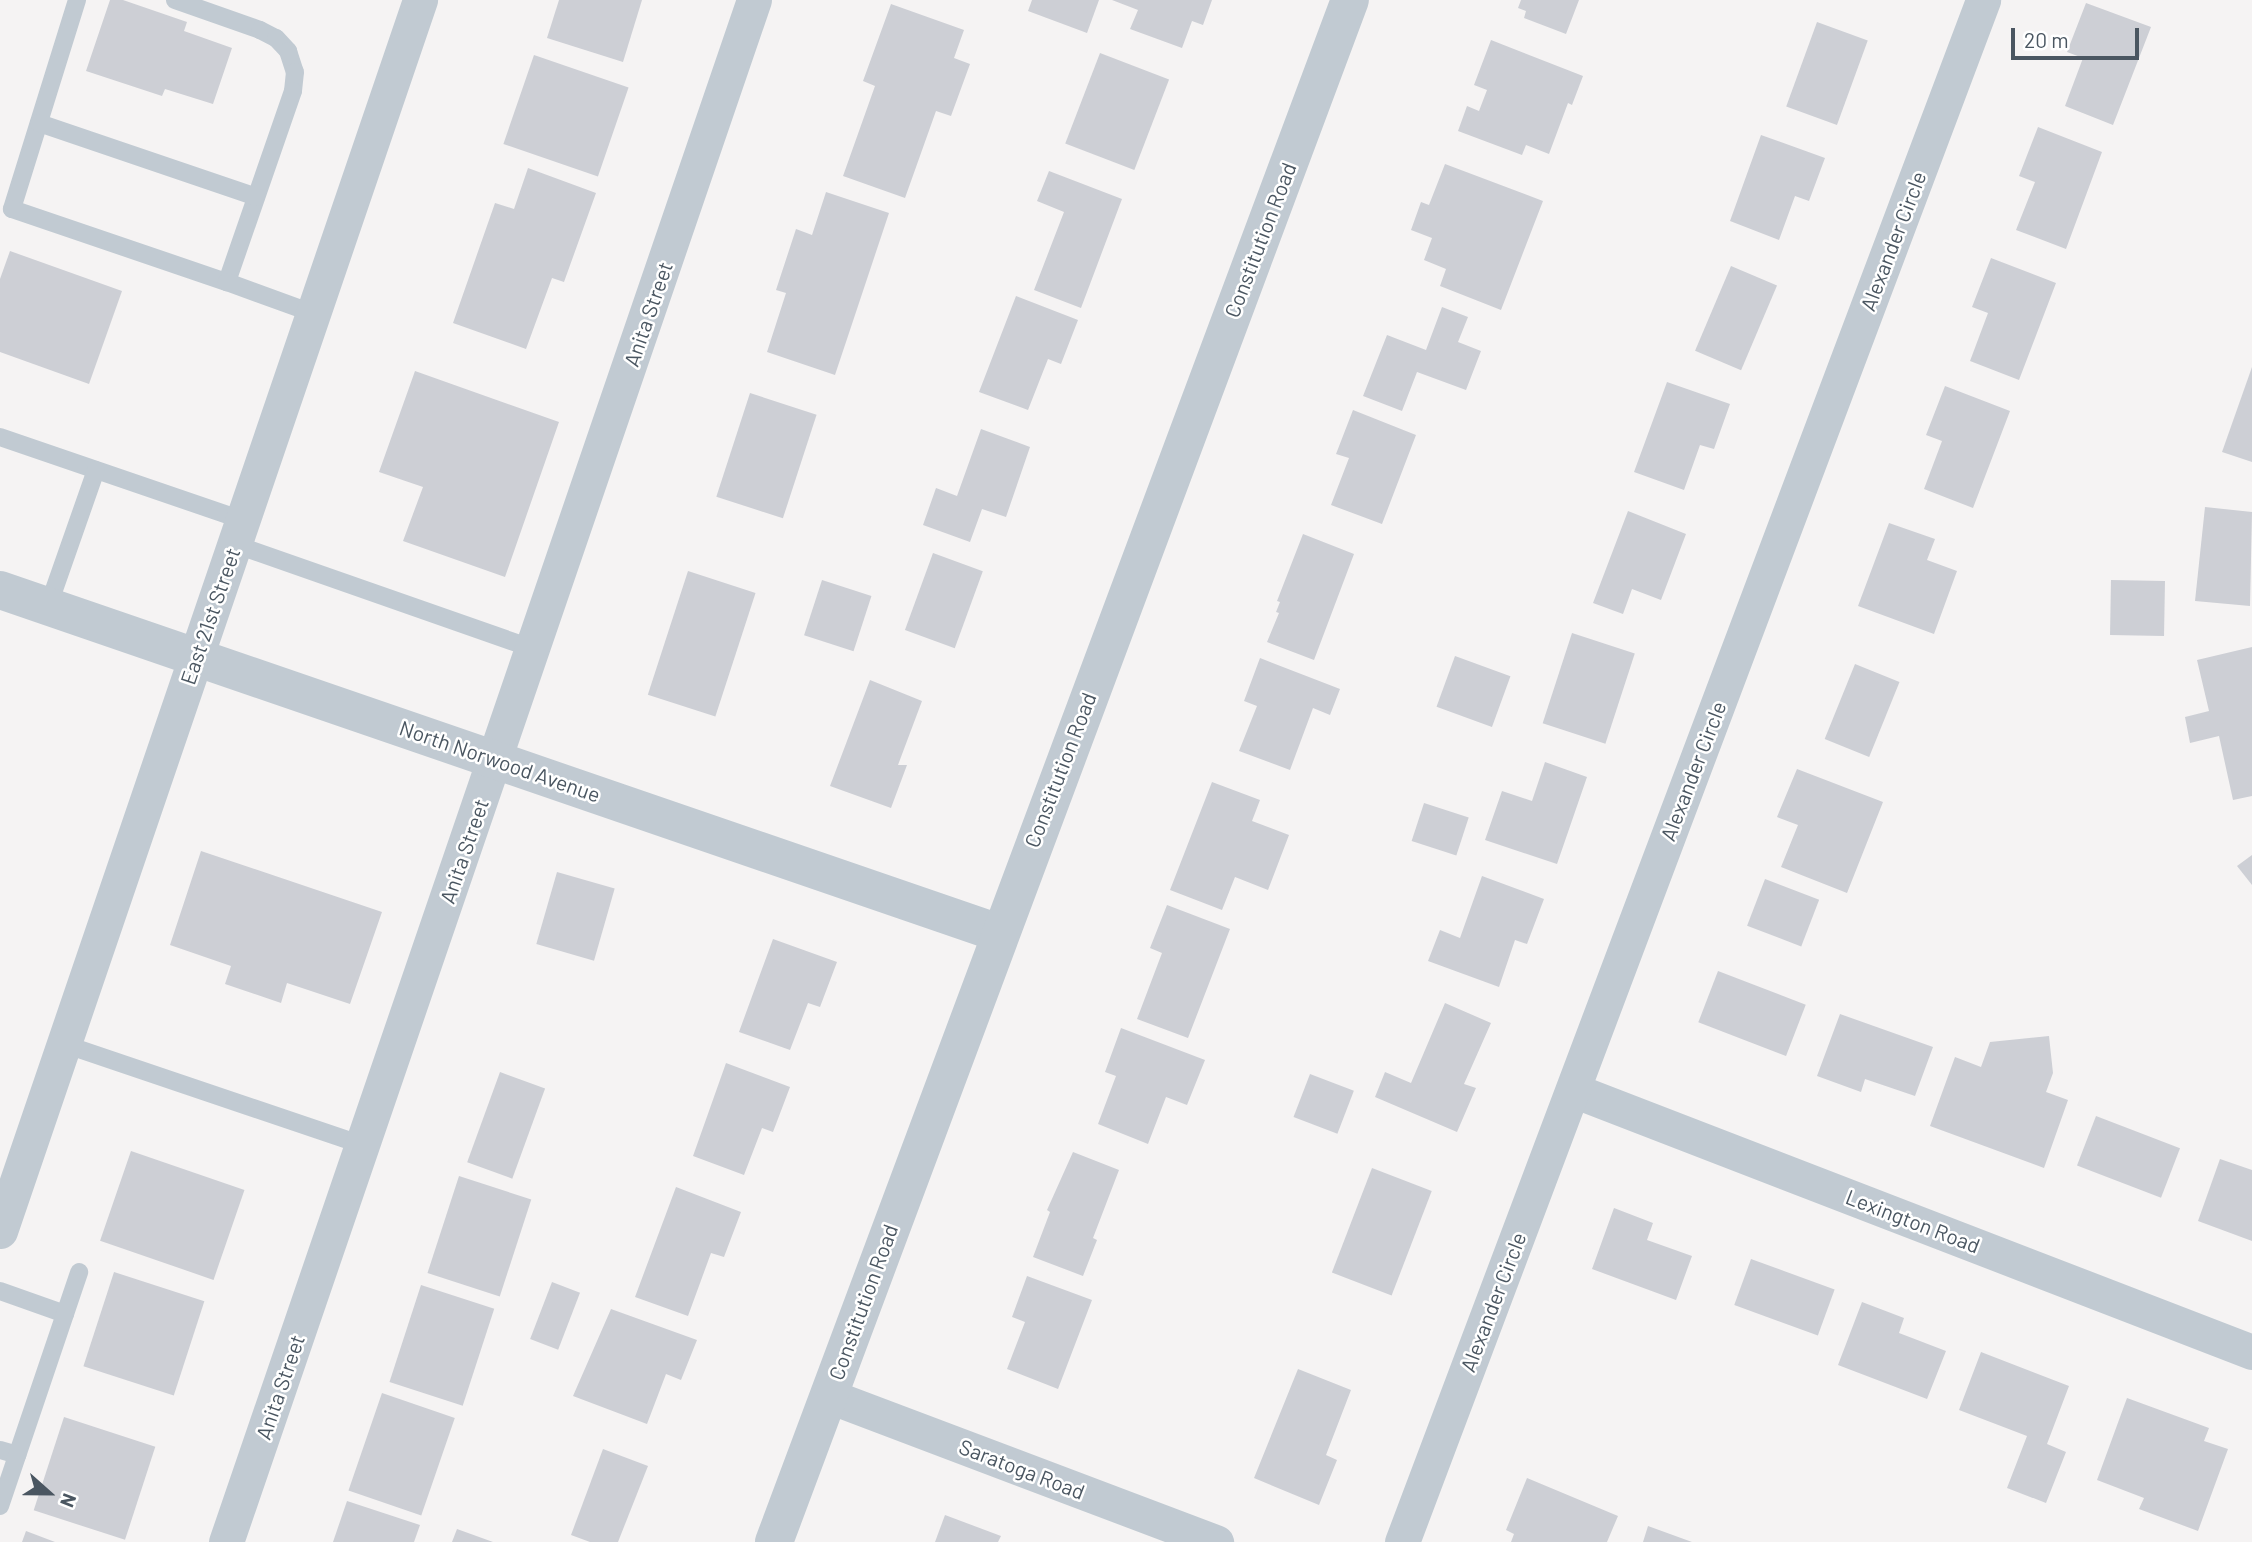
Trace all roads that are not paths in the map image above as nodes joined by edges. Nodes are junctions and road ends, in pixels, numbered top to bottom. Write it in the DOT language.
graph roads {
  1 [pos="77,0"];
  2 [pos="175,0"];
  3 [pos="420,0"];
  4 [pos="754,0"];
  5 [pos="1350,0"];
  6 [pos="1983,0"];
  7 [pos="39,123"];
  8 [pos="256,197"];
  9 [pos="227,282"];
  10 [pos="315,314"];
  11 [pos="0,437"];
  12 [pos="96,470"];
  13 [pos="238,532"];
  14 [pos="0,590"];
  15 [pos="48,607"];
  16 [pos="534,649"];
  17 [pos="196,656"];
  18 [pos="495,759"];
  19 [pos="999,933"];
  20 [pos="64,1044"];
  21 [pos="1573,1090"];
  22 [pos="363,1145"];
  23 [pos="0,1231"];
  24 [pos="79,1272"];
  25 [pos="0,1291"];
  26 [pos="65,1314"];
  27 [pos="2252,1352"];
  28 [pos="829,1396"];
  29 [pos="9,1452"];
  30 [pos="0,1506"];
  31 [pos="226,1542"];
  32 [pos="774,1542"];
  33 [pos="1216,1542"];
  34 [pos="1402,1542"];
  1 -- 7 [label="lane"];
  2 -- 8 [label="lane"];
  3 -- 10 [label="street, East 21st Street"];
  4 -- 16 [label="street, Anita Street"];
  5 -- 19 [label="street, Constitution Road"];
  6 -- 21 [label="street, Alexander Circle"];
  7 -- 8 [label="lane"];
  7 -- 9 [label="lane"];
  8 -- 9 [label="lane"];
  9 -- 10 [label="lane"];
  10 -- 13 [label="street, East 21st Street"];
  11 -- 12 [label="lane"];
  12 -- 13 [label="lane"];
  12 -- 15 [label="lane"];
  13 -- 16 [label="lane"];
  13 -- 17 [label="street, East 21st Street"];
  14 -- 15 [label="street, North Norwood Avenue"];
  15 -- 17 [label="street, North Norwood Avenue"];
  16 -- 18 [label="street, Anita Street"];
  17 -- 18 [label="street, North Norwood Avenue"];
  17 -- 20 [label="street, East 21st Street"];
  18 -- 19 [label="street, North Norwood Avenue"];
  18 -- 22 [label="street, Anita Street"];
  19 -- 28 [label="street, Constitution Road"];
  20 -- 22 [label="lane"];
  20 -- 23 [label="street, East 21st Street"];
  21 -- 27 [label="street, Lexington Road"];
  21 -- 34 [label="street, Alexander Circle"];
  22 -- 31 [label="street, Anita Street"];
  24 -- 26 [label="lane"];
  25 -- 26 [label="lane"];
  26 -- 29 [label="lane"];
  28 -- 32 [label="street, Constitution Road"];
  28 -- 33 [label="street, Saratoga Road"];
  29 -- 30 [label="lane"];
}
